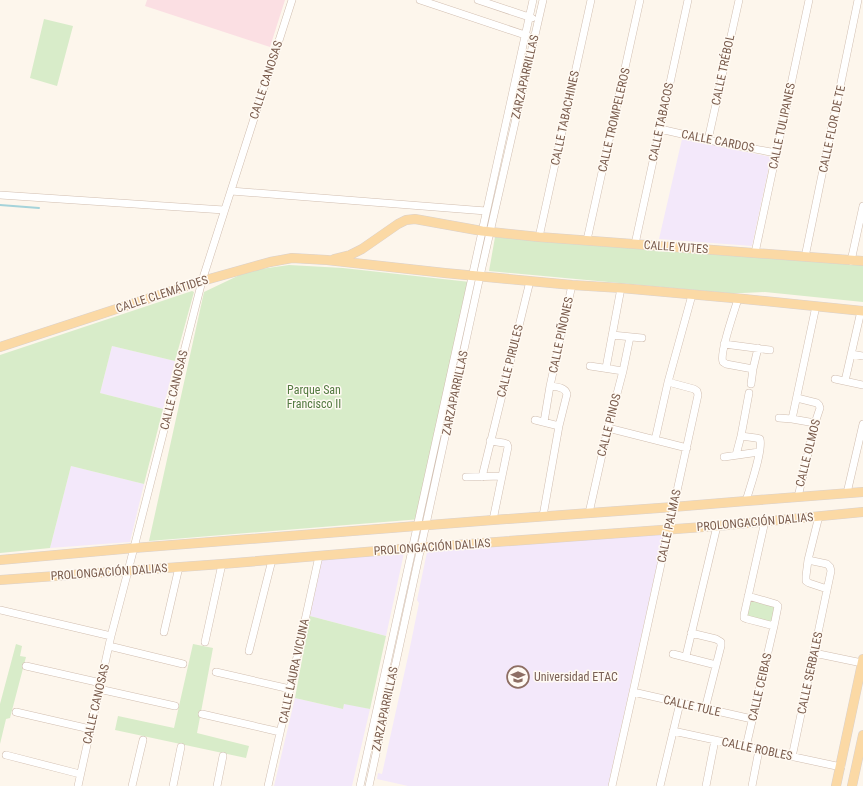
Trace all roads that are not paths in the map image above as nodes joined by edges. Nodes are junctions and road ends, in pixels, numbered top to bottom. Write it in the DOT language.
graph roads {
  1 [pos="292,0"];
  2 [pos="420,0"];
  3 [pos="533,0"];
  4 [pos="542,0"];
  5 [pos="591,0"];
  6 [pos="640,0"];
  7 [pos="688,0"];
  8 [pos="739,0"];
  9 [pos="809,0"];
  10 [pos="483,1"];
  11 [pos="859,5"];
  12 [pos="529,17"];
  13 [pos="538,19"];
  14 [pos="525,35"];
  15 [pos="534,37"];
  16 [pos="660,129"];
  17 [pos="708,140"];
  18 [pos="776,153"];
  19 [pos="231,191"];
  20 [pos="0,195"];
  21 [pos="863,206"];
  22 [pos="224,210"];
  23 [pos="486,211"];
  24 [pos="486,231"];
  25 [pos="539,237"];
  26 [pos="587,240"];
  27 [pos="635,244"];
  28 [pos="755,253"];
  29 [pos="805,257"];
  30 [pos="327,260"];
  31 [pos="851,260"];
  32 [pos="863,261"];
  33 [pos="476,275"];
  34 [pos="202,281"];
  35 [pos="530,281"];
  36 [pos="572,285"];
  37 [pos="621,288"];
  38 [pos="692,295"];
  39 [pos="741,299"];
  40 [pos="816,306"];
  41 [pos="862,309"];
  42 [pos="612,335"];
  43 [pos="630,337"];
  44 [pos="642,338"];
  45 [pos="724,344"];
  46 [pos="0,347"];
  47 [pos="758,348"];
  48 [pos="770,350"];
  49 [pos="851,354"];
  50 [pos="863,356"];
  51 [pos="590,366"];
  52 [pos="606,368"];
  53 [pos="753,370"];
  54 [pos="623,371"];
  55 [pos="835,379"];
  56 [pos="845,381"];
  57 [pos="668,382"];
  58 [pos="751,384"];
  59 [pos="863,385"];
  60 [pos="550,386"];
  61 [pos="749,393"];
  62 [pos="797,398"];
  63 [pos="779,418"];
  64 [pos="792,419"];
  65 [pos="535,420"];
  66 [pos="544,422"];
  67 [pos="815,423"];
  68 [pos="863,424"];
  69 [pos="559,426"];
  70 [pos="608,428"];
  71 [pos="741,436"];
  72 [pos="655,440"];
  73 [pos="490,441"];
  74 [pos="687,448"];
  75 [pos="759,452"];
  76 [pos="736,455"];
  77 [pos="724,457"];
  78 [pos="482,476"];
  79 [pos="502,476"];
  80 [pos="466,477"];
  81 [pos="863,492"];
  82 [pos="847,493"];
  83 [pos="798,498"];
  84 [pos="746,501"];
  85 [pos="673,507"];
  86 [pos="863,512"];
  87 [pos="589,513"];
  88 [pos="543,516"];
  89 [pos="819,516"];
  90 [pos="493,520"];
  91 [pos="765,521"];
  92 [pos="426,526"];
  93 [pos="717,526"];
  94 [pos="416,527"];
  95 [pos="669,529"];
  96 [pos="134,548"];
  97 [pos="417,548"];
  98 [pos="319,556"];
  99 [pos="0,560"];
  100 [pos="272,560"];
  101 [pos="808,560"];
  102 [pos="222,564"];
  103 [pos="179,567"];
  104 [pos="128,571"];
  105 [pos="0,580"];
  106 [pos="827,589"];
  107 [pos="748,596"];
  108 [pos="0,611"];
  109 [pos="774,626"];
  110 [pos="164,632"];
  111 [pos="691,633"];
  112 [pos="110,636"];
  113 [pos="205,642"];
  114 [pos="109,646"];
  115 [pos="249,651"];
  116 [pos="814,653"];
  117 [pos="673,654"];
  118 [pos="686,656"];
  119 [pos="862,661"];
  120 [pos="183,664"];
  121 [pos="716,665"];
  122 [pos="26,666"];
  123 [pos="216,672"];
  124 [pos="100,686"];
  125 [pos="290,689"];
  126 [pos="633,692"];
  127 [pos="680,703"];
  128 [pos="175,706"];
  129 [pos="706,709"];
  130 [pos="16,712"];
  131 [pos="202,714"];
  132 [pos="752,719"];
  133 [pos="90,729"];
  134 [pos="674,731"];
  135 [pos="280,732"];
  136 [pos="863,735"];
  137 [pos="143,740"];
  138 [pos="715,740"];
  139 [pos="181,747"];
  140 [pos="746,747"];
  141 [pos="759,750"];
  142 [pos="6,755"];
  143 [pos="223,756"];
  144 [pos="792,757"];
  145 [pos="840,767"];
  146 [pos="80,774"];
  147 [pos="78,786"];
  148 [pos="132,786"];
  149 [pos="173,786"];
  150 [pos="217,786"];
  151 [pos="268,786"];
  152 [pos="360,786"];
  153 [pos="369,786"];
  154 [pos="612,786"];
  155 [pos="660,786"];
  156 [pos="706,786"];
  157 [pos="752,786"];
  158 [pos="836,786"];
  159 [pos="852,786"];
  1 -- 19 [label="street, CALLE CANOSAS"];
  2 -- 14 [label="street"];
  3 -- 12 [label="street, ZARZAPARRILLAS"];
  4 -- 13 [label="street, ZARZAPARRILLAS"];
  5 -- 25 [label="street, CALLE TABACHINES"];
  6 -- 26 [label="street, CALLE TROMPELEROS"];
  7 -- 16 [label="street, CALLE TABACOS"];
  8 -- 17 [label="street, CALLE TRÉBOL"];
  9 -- 18 [label="street, CALLE TULIPANES"];
  10 -- 12 [label="street"];
  11 -- 29 [label="street, CALLE FLOR DE TE"];
  12 -- 13 [label="street"];
  12 -- 14 [label="street, ZARZAPARRILLAS"];
  13 -- 15 [label="street, ZARZAPARRILLAS"];
  14 -- 15 [label="street"];
  14 -- 23 [label="street, ZARZAPARRILLAS"];
  15 -- 24 [label="street, ZARZAPARRILLAS"];
  16 -- 17 [label="street, CALLE CARDOS"];
  16 -- 27 [label="street, CALLE TABACOS"];
  17 -- 18 [label="street, CALLE CARDOS"];
  18 -- 28 [label="street, CALLE TULIPANES"];
  19 -- 22 [label="street, CALLE CANOSAS"];
  19 -- 23 [label="street"];
  20 -- 22 [label="street"];
  21 -- 31 [label="street"];
  22 -- 34 [label="street, CALLE CANOSAS"];
  23 -- 24 [label="street, ZARZAPARRILLAS"];
  24 -- 25 [label="main road, CALLE YUTES"];
  24 -- 30 [label="main road, CALLE CLEMÁTIDES"];
  24 -- 33 [label="street, ZARZAPARRILLAS"];
  25 -- 26 [label="main road, CALLE YUTES"];
  26 -- 27 [label="main road, CALLE YUTES"];
  27 -- 28 [label="main road, CALLE YUTES"];
  28 -- 29 [label="main road, CALLE YUTES"];
  29 -- 31 [label="main road, CALLE YUTES"];
  30 -- 33 [label="main road, CALLE CLEMÁTIDES"];
  30 -- 34 [label="main road, CALLE CLEMÁTIDES"];
  31 -- 32 [label="main road, CALLE YUTES"];
  33 -- 35 [label="main road"];
  33 -- 92 [label="street, ZARZAPARRILLAS"];
  33 -- 94 [label="street, ZARZAPARRILLAS"];
  34 -- 46 [label="main road, CALLE CLEMÁTIDES"];
  34 -- 96 [label="street, CALLE CANOSAS"];
  35 -- 36 [label="main road"];
  35 -- 73 [label="street, CALLE PIRULES"];
  36 -- 37 [label="main road"];
  36 -- 60 [label="street, CALLE PIÑONES"];
  37 -- 38 [label="main road"];
  37 -- 42 [label="street"];
  38 -- 39 [label="main road"];
  38 -- 57 [label="street"];
  39 -- 40 [label="main road"];
  39 -- 41 [label="main road"];
  39 -- 45 [label="street"];
  40 -- 41 [label="main road"];
  40 -- 62 [label="street"];
  41 -- 49 [label="street"];
  42 -- 43 [label="street"];
  42 -- 52 [label="street"];
  43 -- 44 [label="street"];
  43 -- 54 [label="street, CALLE PINOS"];
  45 -- 47 [label="street"];
  45 -- 53 [label="street"];
  47 -- 48 [label="street"];
  47 -- 53 [label="street"];
  49 -- 50 [label="street"];
  49 -- 56 [label="street"];
  51 -- 52 [label="street"];
  52 -- 54 [label="street"];
  53 -- 58 [label="street"];
  54 -- 70 [label="street, CALLE PINOS"];
  55 -- 56 [label="street"];
  56 -- 59 [label="street"];
  57 -- 72 [label="street"];
  57 -- 74 [label="street, CALLE PALMAS"];
  60 -- 66 [label="street, CALLE PIÑONES"];
  60 -- 69 [label="street, CALLE PIÑONES"];
  61 -- 71 [label="street"];
  62 -- 64 [label="street"];
  62 -- 67 [label="street, CALLE OLMOS"];
  63 -- 64 [label="street"];
  64 -- 67 [label="street"];
  65 -- 66 [label="street"];
  66 -- 69 [label="street"];
  67 -- 83 [label="street, CALLE OLMOS"];
  68 -- 82 [label="street"];
  69 -- 88 [label="street, CALLE PIÑONES"];
  70 -- 72 [label="street"];
  70 -- 87 [label="street, CALLE PINOS"];
  71 -- 75 [label="street"];
  71 -- 76 [label="street"];
  72 -- 74 [label="street"];
  73 -- 78 [label="street, CALLE PIRULES"];
  73 -- 79 [label="street"];
  74 -- 85 [label="street, CALLE PALMAS"];
  75 -- 76 [label="street"];
  75 -- 84 [label="street"];
  76 -- 77 [label="street"];
  78 -- 79 [label="street"];
  78 -- 80 [label="street"];
  79 -- 90 [label="street"];
  81 -- 82 [label="main road, PROLONGACIÓN DALIAS"];
  82 -- 83 [label="main road, PROLONGACIÓN DALIAS"];
  83 -- 84 [label="main road, PROLONGACIÓN DALIAS"];
  84 -- 85 [label="main road, PROLONGACIÓN DALIAS"];
  85 -- 87 [label="main road, PROLONGACIÓN DALIAS"];
  85 -- 95 [label="street, CALLE PALMAS"];
  86 -- 89 [label="main road, PROLONGACIÓN DALIAS"];
  87 -- 88 [label="main road, PROLONGACIÓN DALIAS"];
  88 -- 90 [label="main road, PROLONGACIÓN DALIAS"];
  89 -- 91 [label="main road, PROLONGACIÓN DALIAS"];
  89 -- 101 [label="street"];
  90 -- 92 [label="main road, PROLONGACIÓN DALIAS"];
  91 -- 93 [label="main road, PROLONGACIÓN DALIAS"];
  91 -- 107 [label="street"];
  92 -- 94 [label="main road, PROLONGACIÓN DALIAS"];
  92 -- 97 [label="street, ZARZAPARRILLAS"];
  93 -- 95 [label="main road, PROLONGACIÓN DALIAS"];
  93 -- 111 [label="street"];
  94 -- 96 [label="main road, PROLONGACIÓN DALIAS"];
  94 -- 97 [label="street, ZARZAPARRILLAS"];
  95 -- 97 [label="main road, PROLONGACIÓN DALIAS"];
  95 -- 126 [label="street, CALLE PALMAS"];
  96 -- 99 [label="main road, PROLONGACIÓN DALIAS"];
  96 -- 104 [label="street, CALLE CANOSAS"];
  97 -- 98 [label="main road, PROLONGACIÓN DALIAS"];
  97 -- 152 [label="street, ZARZAPARRILLAS"];
  97 -- 153 [label="street, ZARZAPARRILLAS"];
  98 -- 100 [label="main road, PROLONGACIÓN DALIAS"];
  98 -- 125 [label="street, CALLE LAURA VICUNA"];
  100 -- 102 [label="main road, PROLONGACIÓN DALIAS"];
  100 -- 115 [label="street"];
  101 -- 106 [label="street"];
  101 -- 106 [label="street, CALLE SERBALES"];
  102 -- 103 [label="main road, PROLONGACIÓN DALIAS"];
  102 -- 113 [label="street"];
  103 -- 104 [label="main road, PROLONGACIÓN DALIAS"];
  103 -- 110 [label="street"];
  104 -- 105 [label="main road, PROLONGACIÓN DALIAS"];
  104 -- 112 [label="street, CALLE CANOSAS"];
  106 -- 116 [label="street, CALLE SERBALES"];
  107 -- 109 [label="street, CALLE CEIBAS"];
  107 -- 109 [label="street"];
  108 -- 112 [label="street"];
  109 -- 132 [label="street, CALLE CEIBAS"];
  111 -- 118 [label="street"];
  111 -- 121 [label="street"];
  112 -- 114 [label="street, CALLE CANOSAS"];
  114 -- 120 [label="street"];
  114 -- 124 [label="street, CALLE CANOSAS"];
  116 -- 119 [label="street"];
  116 -- 144 [label="street, CALLE SERBALES"];
  117 -- 118 [label="street"];
  118 -- 121 [label="street"];
  119 -- 145 [label="main road"];
  121 -- 129 [label="street"];
  122 -- 124 [label="street"];
  123 -- 125 [label="street"];
  124 -- 128 [label="street"];
  124 -- 133 [label="street, CALLE CANOSAS"];
  125 -- 135 [label="street, CALLE LAURA VICUNA"];
  126 -- 127 [label="street, CALLE TULE"];
  126 -- 154 [label="street, CALLE PALMAS"];
  127 -- 129 [label="street, CALLE TULE"];
  127 -- 134 [label="street"];
  129 -- 132 [label="street, CALLE TULE"];
  130 -- 133 [label="street"];
  131 -- 135 [label="street"];
  132 -- 140 [label="street, CALLE CEIBAS"];
  133 -- 146 [label="street, CALLE CANOSAS"];
  134 -- 138 [label="street, CALLE ROBLES"];
  134 -- 155 [label="street"];
  135 -- 151 [label="street, CALLE LAURA VICUNA"];
  136 -- 159 [label="main road"];
  137 -- 148 [label="street"];
  138 -- 140 [label="street, CALLE ROBLES"];
  138 -- 156 [label="street"];
  139 -- 149 [label="street"];
  140 -- 141 [label="street, CALLE ROBLES"];
  141 -- 144 [label="street, CALLE ROBLES"];
  141 -- 157 [label="street"];
  142 -- 146 [label="street"];
  143 -- 150 [label="street"];
  144 -- 145 [label="street, CALLE ROBLES"];
  145 -- 158 [label="main road"];
  146 -- 147 [label="street, CALLE CANOSAS"];
}
